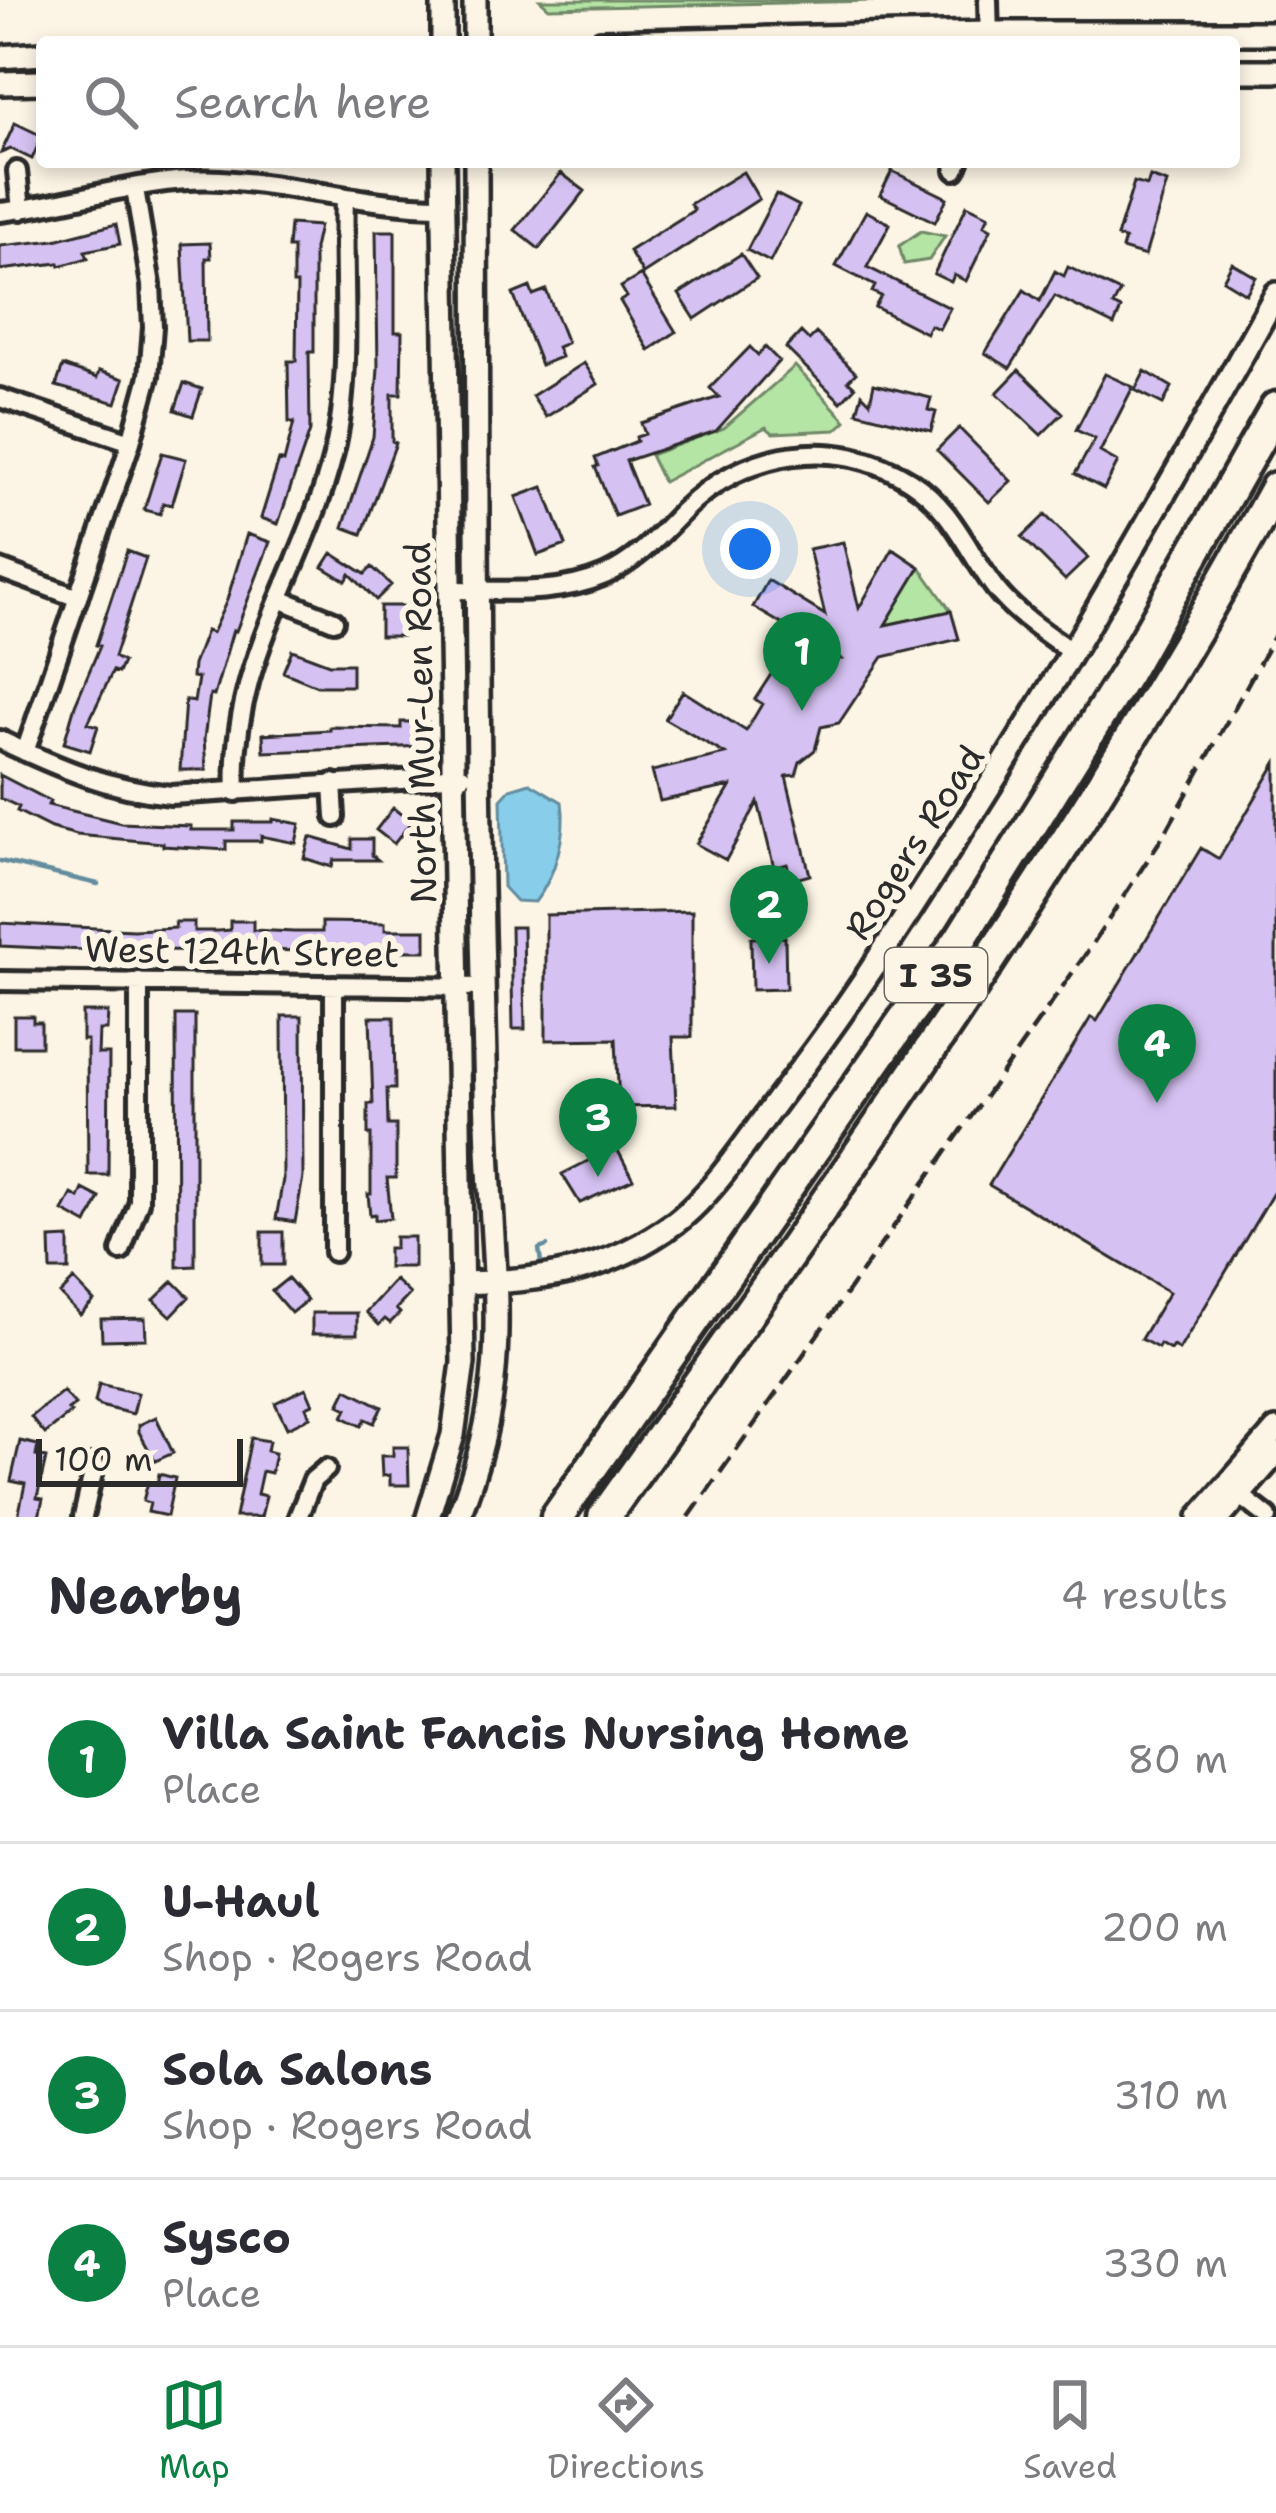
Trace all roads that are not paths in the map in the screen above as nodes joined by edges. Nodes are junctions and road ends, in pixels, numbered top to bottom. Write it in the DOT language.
graph roads {
  1 [pos="443,0"];
  2 [pos="475,0"];
  3 [pos="988,0"];
  4 [pos="1276,33"];
  5 [pos="443,36"];
  6 [pos="476,36"];
  7 [pos="989,36"];
  8 [pos="1104,36"];
  9 [pos="36,54"];
  10 [pos="0,57"];
  11 [pos="1240,71"];
  12 [pos="1276,71"];
  13 [pos="36,82"];
  14 [pos="0,83"];
  15 [pos="443,168"];
  16 [pos="476,168"];
  17 [pos="17,171"];
  18 [pos="135,189"];
  19 [pos="345,196"];
  20 [pos="443,206"];
  21 [pos="21,210"];
  22 [pos="0,212"];
  23 [pos="1276,294"];
  24 [pos="0,398"];
  25 [pos="1276,408"];
  26 [pos="130,442"];
  27 [pos="1276,488"];
  28 [pos="0,569"];
  29 [pos="451,590"];
  30 [pos="478,590"];
  31 [pos="78,598"];
  32 [pos="280,599"];
  33 [pos="334,621"];
  34 [pos="1072,652"];
  35 [pos="0,740"];
  36 [pos="25,752"];
  37 [pos="452,776"];
  38 [pos="478,776"];
  39 [pos="333,783"];
  40 [pos="236,792"];
  41 [pos="335,817"];
  42 [pos="0,981"];
  43 [pos="140,982"];
  44 [pos="334,986"];
  45 [pos="457,987"];
  46 [pos="483,987"];
  47 [pos="121,1251"];
  48 [pos="334,1252"];
  49 [pos="498,1282"];
  50 [pos="463,1283"];
  51 [pos="1276,1430"];
  52 [pos="1276,1453"];
  53 [pos="95,1464"];
  54 [pos="326,1469"];
  55 [pos="1234,1490"];
  56 [pos="83,1517"];
  57 [pos="298,1517"];
  58 [pos="428,1517"];
  59 [pos="458,1517"];
  60 [pos="557,1517"];
  61 [pos="604,1517"];
  62 [pos="1200,1517"];
  63 [pos="1220,1517"];
  64 [pos="1268,1517"];
  1 -- 5 [label="main road"];
  2 -- 6 [label="main road"];
  3 -- 7 [label="street"];
  4 -- 8 [label="main road"];
  9 -- 10 [label="main road"];
  11 -- 12 [label="main road"];
  13 -- 14 [label="main road"];
  15 -- 20 [label="main road, North Mur-Len Road"];
  16 -- 30 [label="main road, North Mur-Len Road"];
  17 -- 21 [label="street"];
  18 -- 19 [label="street"];
  18 -- 21 [label="street"];
  18 -- 26 [label="street"];
  19 -- 20 [label="street"];
  19 -- 32 [label="street"];
  20 -- 29 [label="main road, North Mur-Len Road"];
  21 -- 22 [label="street"];
  23 -- 34 [label="main road, Rogers Road"];
  24 -- 26 [label="street"];
  25 -- 60 [label="highway, I 35"];
  26 -- 31 [label="street"];
  27 -- 61 [label="highway, I 35"];
  28 -- 31 [label="street"];
  29 -- 30 [label="street"];
  29 -- 37 [label="main road, North Mur-Len Road"];
  30 -- 34 [label="street"];
  30 -- 38 [label="main road, North Mur-Len Road"];
  31 -- 36 [label="street"];
  32 -- 33 [label="street"];
  32 -- 40 [label="street"];
  34 -- 49 [label="main road, Rogers Road"];
  35 -- 36 [label="street"];
  36 -- 40 [label="street"];
  37 -- 38 [label="street"];
  37 -- 39 [label="street"];
  37 -- 45 [label="main road, North Mur-Len Road"];
  38 -- 46 [label="main road, North Mur-Len Road"];
  39 -- 40 [label="street"];
  39 -- 41 [label="street"];
  42 -- 43 [label="street, West 124th Street"];
  43 -- 44 [label="street, West 124th Street"];
  43 -- 47 [label="street"];
  44 -- 45 [label="street, West 124th Street"];
  44 -- 48 [label="street"];
  45 -- 46 [label="street, West 124th Street"];
  45 -- 50 [label="main road, North Mur-Len Road"];
  46 -- 49 [label="main road, North Mur-Len Road"];
  49 -- 50 [label="main road, Rogers Road"];
  49 -- 59 [label="main road, North Mur-Len Road"];
  50 -- 58 [label="main road, North Mur-Len Road"];
  51 -- 55 [label="main road"];
  52 -- 55 [label="main road"];
  53 -- 56 [label="street"];
  54 -- 57 [label="street"];
  55 -- 62 [label="main road"];
  55 -- 63 [label="main road"];
  55 -- 64 [label="street"];
}
